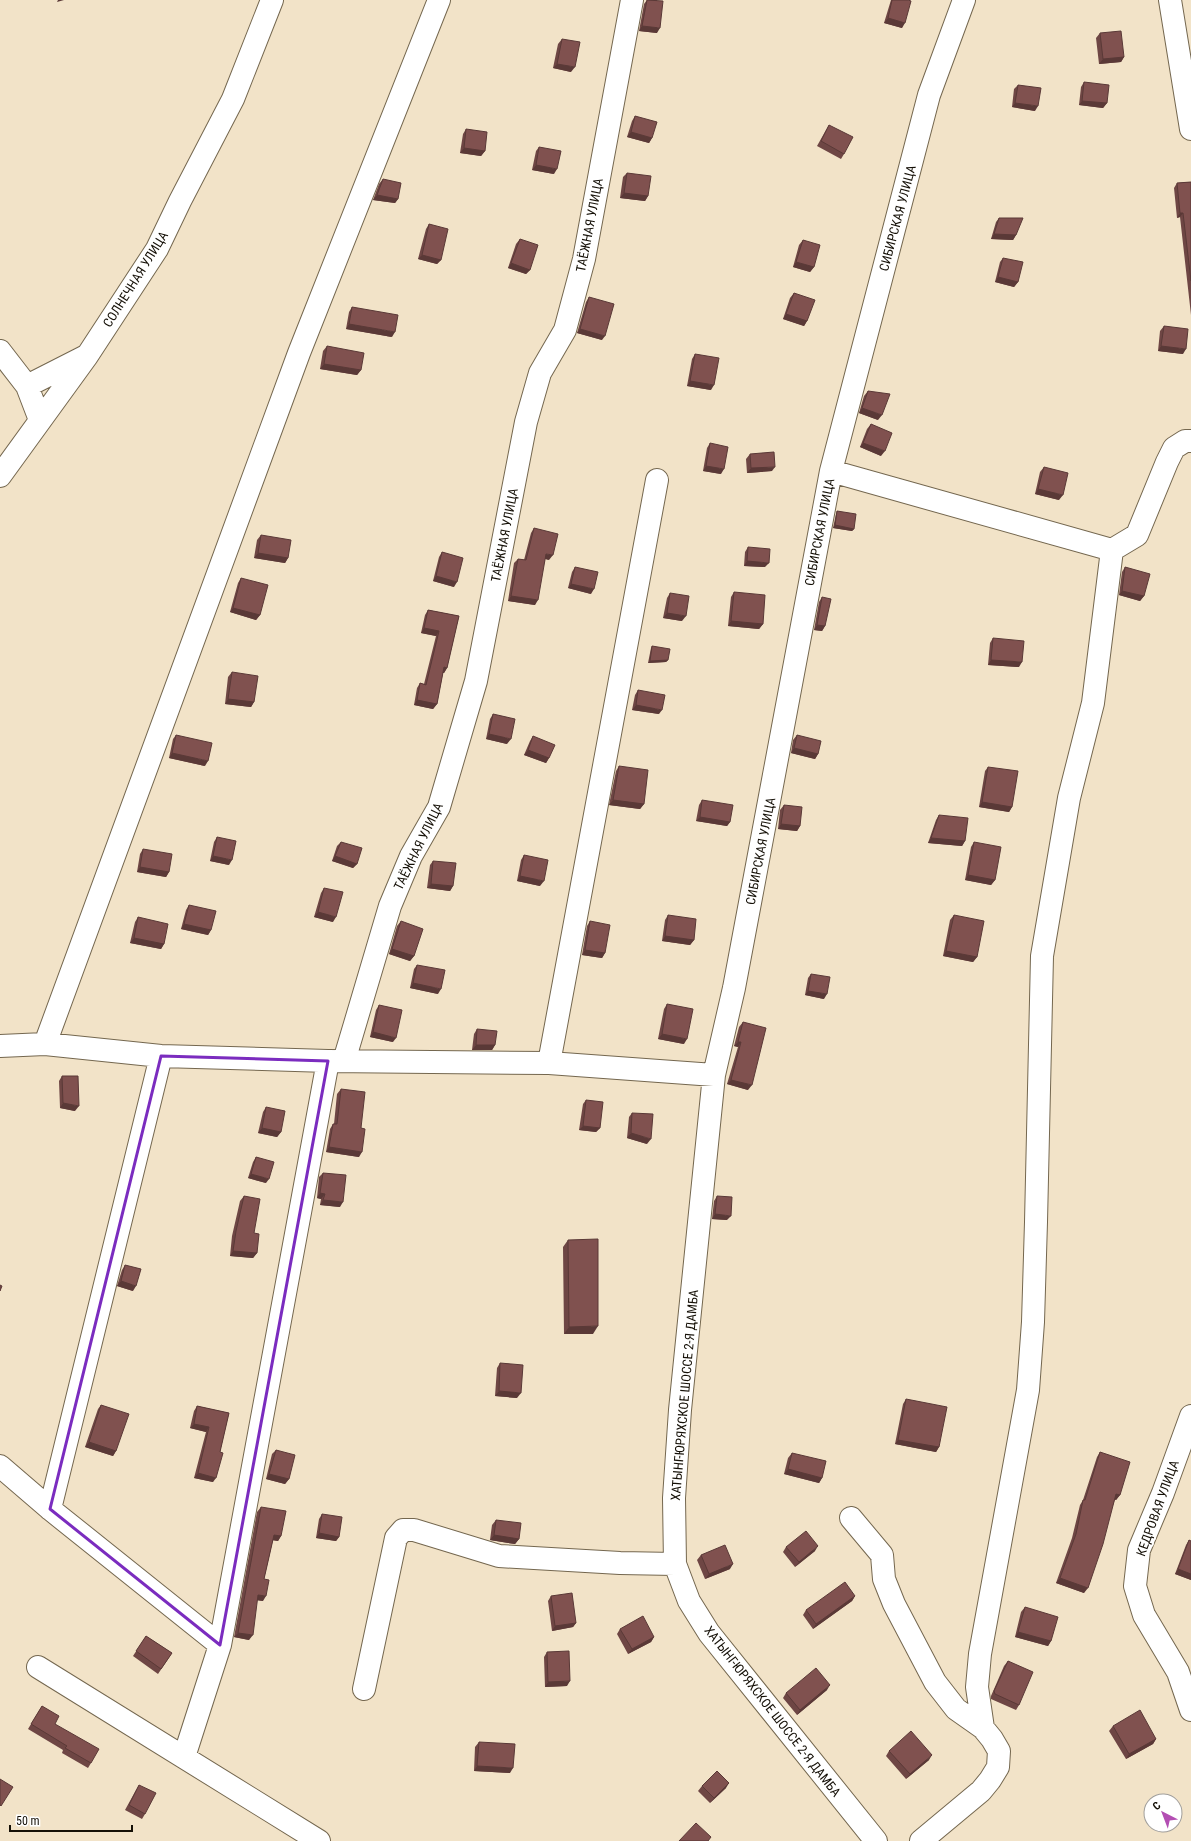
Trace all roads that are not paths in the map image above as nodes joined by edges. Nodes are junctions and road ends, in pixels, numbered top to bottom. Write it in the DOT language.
graph roads {
  1 [pos="272,0"];
  2 [pos="439,0"];
  3 [pos="632,0"];
  4 [pos="964,0"];
  5 [pos="1170,0"];
  6 [pos="1191,129"];
  7 [pos="0,351"];
  8 [pos="87,356"];
  9 [pos="26,386"];
  10 [pos="40,420"];
  11 [pos="1191,441"];
  12 [pos="831,471"];
  13 [pos="0,476"];
  14 [pos="657,480"];
  15 [pos="1112,550"];
  16 [pos="45,1044"];
  17 [pos="0,1046"];
  18 [pos="161,1056"];
  19 [pos="336,1061"];
  20 [pos="549,1063"];
  21 [pos="714,1075"];
  22 [pos="1191,1416"];
  23 [pos="0,1466"];
  24 [pos="50,1510"];
  25 [pos="851,1518"];
  26 [pos="676,1564"];
  27 [pos="220,1645"];
  28 [pos="38,1667"];
  29 [pos="364,1689"];
  30 [pos="1191,1710"];
  31 [pos="983,1728"];
  32 [pos="184,1757"];
  33 [pos="319,1841"];
  34 [pos="876,1841"];
  35 [pos="921,1841"];
  1 -- 8 [label="street, СОЛНЕЧНАЯ УЛИЦА"];
  2 -- 16 [label="street"];
  3 -- 19 [label="street, ТАЁЖНАЯ УЛИЦА"];
  4 -- 12 [label="street, СИБИРСКАЯ УЛИЦА"];
  5 -- 6 [label="street"];
  7 -- 9 [label="street"];
  8 -- 9 [label="street"];
  8 -- 10 [label="street, СОЛНЕЧНАЯ УЛИЦА"];
  9 -- 10 [label="street"];
  10 -- 13 [label="street, СОЛНЕЧНАЯ УЛИЦА"];
  11 -- 15 [label="street"];
  12 -- 15 [label="street"];
  12 -- 21 [label="street, СИБИРСКАЯ УЛИЦА"];
  14 -- 20 [label="street"];
  15 -- 31 [label="street"];
  16 -- 17 [label="street"];
  16 -- 18 [label="street"];
  18 -- 19 [label="street"];
  18 -- 24 [label="street"];
  19 -- 20 [label="street"];
  19 -- 27 [label="street, ТАЁЖНАЯ УЛИЦА"];
  20 -- 21 [label="street"];
  21 -- 26 [label="street, ХАТЫНГ-ЮРЯХСКОЕ ШОССЕ 2-Я ДАМБА"];
  22 -- 30 [label="street, КЕДРОВАЯ УЛИЦА"];
  23 -- 24 [label="street"];
  24 -- 27 [label="street"];
  25 -- 31 [label="street"];
  26 -- 29 [label="street"];
  26 -- 34 [label="street, ХАТЫНГ-ЮРЯХСКОЕ ШОССЕ 2-Я ДАМБА"];
  27 -- 32 [label="street, ТАЁЖНАЯ УЛИЦА"];
  28 -- 32 [label="street"];
  31 -- 35 [label="street"];
  32 -- 33 [label="street"];
}
